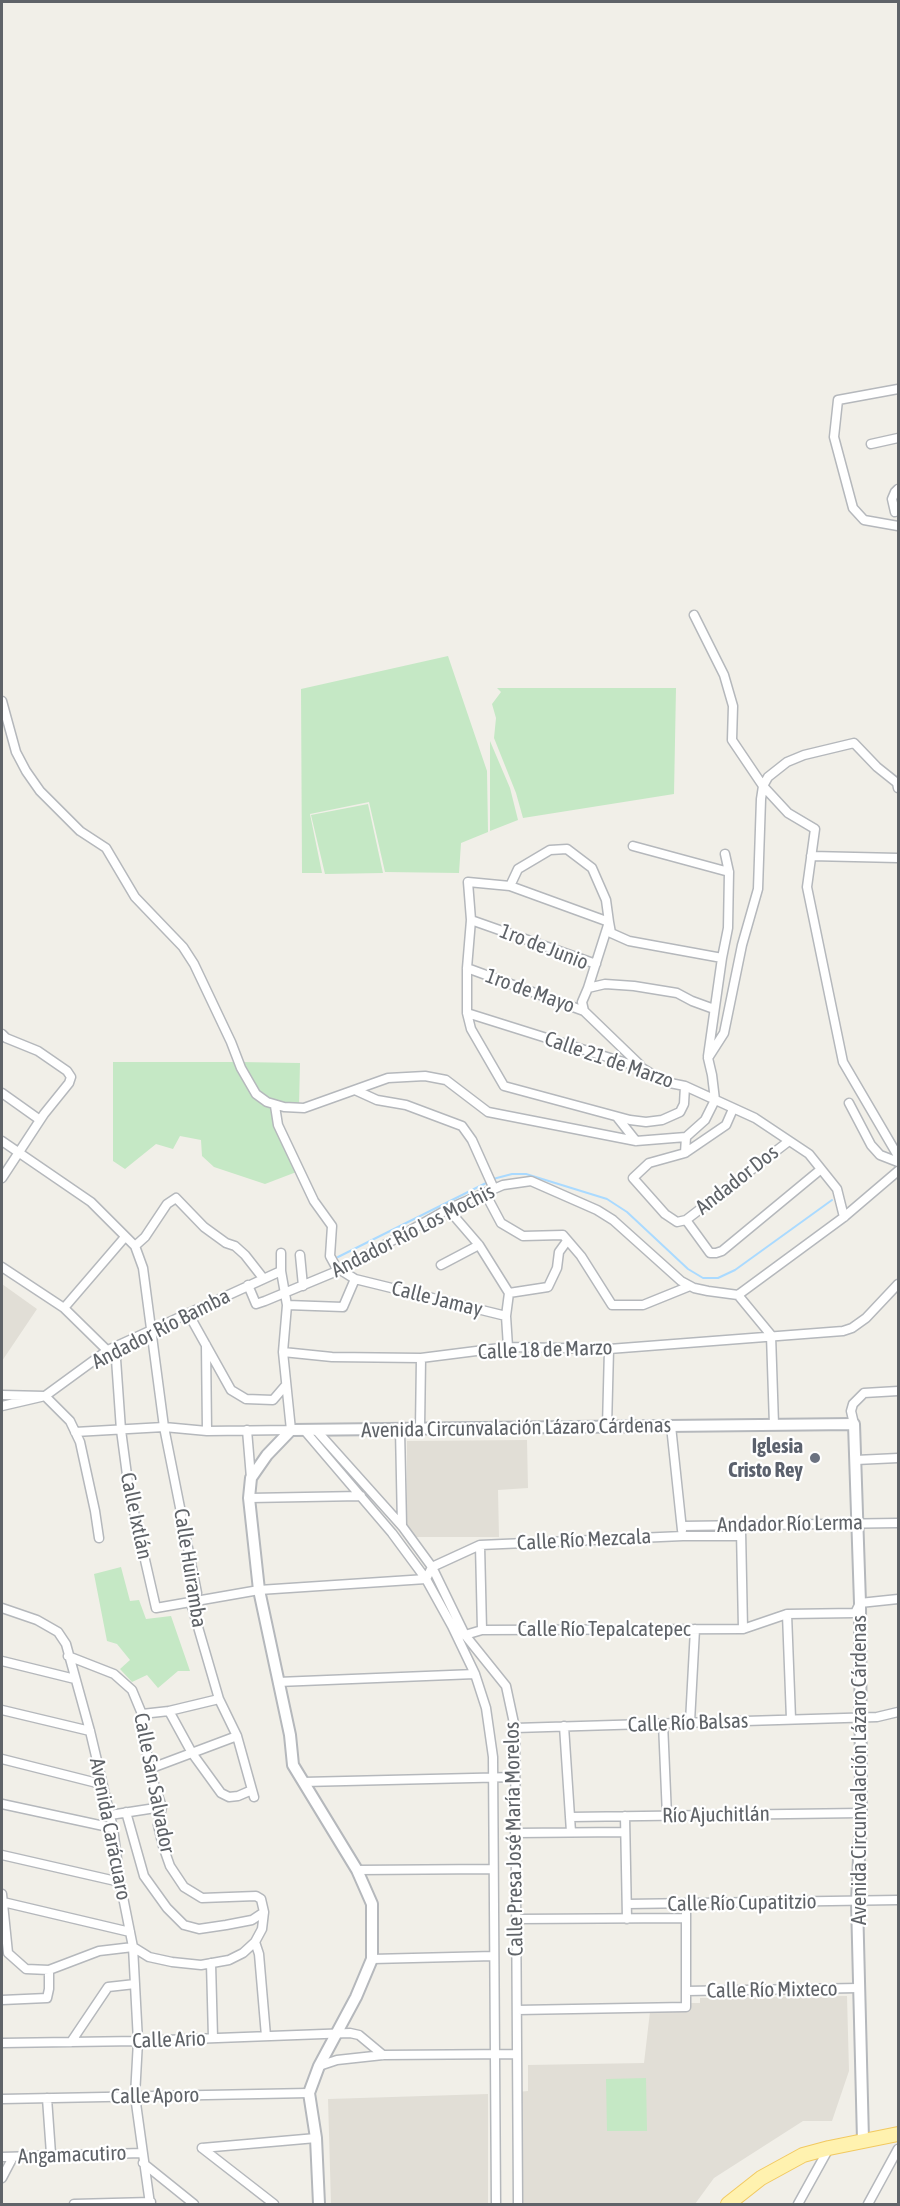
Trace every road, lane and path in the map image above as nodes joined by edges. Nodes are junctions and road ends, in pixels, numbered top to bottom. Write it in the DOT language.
graph roads {
  1 [pos="898,389"];
  2 [pos="898,438"];
  3 [pos="871,444"];
  4 [pos="898,489"];
  5 [pos="895,512"];
  6 [pos="898,526"];
  7 [pos="694,615"];
  8 [pos="2,701"];
  9 [pos="763,786"];
  10 [pos="898,788"];
  11 [pos="633,846"];
  12 [pos="725,854"];
  13 [pos="811,856"];
  14 [pos="898,858"];
  15 [pos="729,872"];
  16 [pos="510,886"];
  17 [pos="471,920"];
  18 [pos="609,922"];
  19 [pos="722,958"];
  20 [pos="596,964"];
  21 [pos="467,969"];
  22 [pos="588,988"];
  23 [pos="714,1009"];
  24 [pos="584,1011"];
  25 [pos="467,1013"];
  26 [pos="2,1034"];
  27 [pos="708,1058"];
  28 [pos="642,1068"];
  29 [pos="685,1086"];
  30 [pos="355,1090"];
  31 [pos="2,1093"];
  32 [pos="714,1100"];
  33 [pos="849,1102"];
  34 [pos="276,1106"];
  35 [pos="733,1109"];
  36 [pos="42,1117"];
  37 [pos="617,1117"];
  38 [pos="686,1137"];
  39 [pos="636,1141"];
  40 [pos="789,1141"];
  41 [pos="2,1142"];
  42 [pos="19,1153"];
  43 [pos="685,1153"];
  44 [pos="898,1156"];
  45 [pos="898,1162"];
  46 [pos="820,1170"];
  47 [pos="898,1172"];
  48 [pos="2,1178"];
  49 [pos="493,1187"];
  50 [pos="485,1193"];
  51 [pos="448,1209"];
  52 [pos="844,1216"];
  53 [pos="686,1220"];
  54 [pos="125,1237"];
  55 [pos="567,1241"];
  56 [pos="479,1245"];
  57 [pos="135,1246"];
  58 [pos="281,1253"];
  59 [pos="300,1255"];
  60 [pos="441,1265"];
  61 [pos="2,1267"];
  62 [pos="342,1269"];
  63 [pos="281,1271"];
  64 [pos="263,1278"];
  65 [pos="355,1279"];
  66 [pos="898,1284"];
  67 [pos="248,1285"];
  68 [pos="303,1286"];
  69 [pos="690,1286"];
  70 [pos="285,1293"];
  71 [pos="509,1293"];
  72 [pos="738,1295"];
  73 [pos="287,1305"];
  74 [pos="64,1308"];
  75 [pos="188,1313"];
  76 [pos="506,1316"];
  77 [pos="151,1332"];
  78 [pos="771,1335"];
  79 [pos="206,1345"];
  80 [pos="508,1347"];
  81 [pos="609,1349"];
  82 [pos="108,1350"];
  83 [pos="283,1352"];
  84 [pos="421,1358"];
  85 [pos="285,1386"];
  86 [pos="898,1389"];
  87 [pos="2,1395"];
  88 [pos="45,1396"];
  89 [pos="2,1406"];
  90 [pos="854,1424"];
  91 [pos="774,1425"];
  92 [pos="671,1426"];
  93 [pos="164,1427"];
  94 [pos="607,1427"];
  95 [pos="400,1429"];
  96 [pos="420,1429"];
  97 [pos="121,1430"];
  98 [pos="248,1430"];
  99 [pos="291,1430"];
  100 [pos="310,1430"];
  101 [pos="207,1431"];
  102 [pos="75,1432"];
  103 [pos="898,1458"];
  104 [pos="856,1460"];
  105 [pos="251,1478"];
  106 [pos="362,1496"];
  107 [pos="249,1498"];
  108 [pos="857,1523"];
  109 [pos="898,1523"];
  110 [pos="741,1525"];
  111 [pos="402,1526"];
  112 [pos="682,1531"];
  113 [pos="741,1536"];
  114 [pos="99,1538"];
  115 [pos="480,1545"];
  116 [pos="432,1568"];
  117 [pos="426,1579"];
  118 [pos="260,1590"];
  119 [pos="898,1599"];
  120 [pos="191,1603"];
  121 [pos="860,1603"];
  122 [pos="2,1608"];
  123 [pos="787,1614"];
  124 [pos="695,1629"];
  125 [pos="743,1629"];
  126 [pos="482,1630"];
  127 [pos="465,1635"];
  128 [pos="68,1656"];
  129 [pos="2,1661"];
  130 [pos="475,1674"];
  131 [pos="75,1679"];
  132 [pos="278,1682"];
  133 [pos="219,1699"];
  134 [pos="2,1710"];
  135 [pos="169,1711"];
  136 [pos="898,1712"];
  137 [pos="142,1714"];
  138 [pos="861,1717"];
  139 [pos="791,1719"];
  140 [pos="690,1722"];
  141 [pos="663,1723"];
  142 [pos="564,1726"];
  143 [pos="515,1728"];
  144 [pos="90,1731"];
  145 [pos="237,1736"];
  146 [pos="192,1753"];
  147 [pos="2,1760"];
  148 [pos="149,1769"];
  149 [pos="515,1777"];
  150 [pos="493,1778"];
  151 [pos="303,1782"];
  152 [pos="101,1784"];
  153 [pos="2,1804"];
  154 [pos="162,1807"];
  155 [pos="126,1812"];
  156 [pos="861,1812"];
  157 [pos="110,1815"];
  158 [pos="625,1816"];
  159 [pos="667,1816"];
  160 [pos="570,1817"];
  161 [pos="113,1828"];
  162 [pos="571,1832"];
  163 [pos="625,1832"];
  164 [pos="515,1833"];
  165 [pos="2,1855"];
  166 [pos="493,1869"];
  167 [pos="357,1870"];
  168 [pos="120,1882"];
  169 [pos="2,1898"];
  170 [pos="898,1900"];
  171 [pos="857,1902"];
  172 [pos="627,1904"];
  173 [pos="686,1904"];
  174 [pos="264,1912"];
  175 [pos="686,1918"];
  176 [pos="516,1919"];
  177 [pos="627,1919"];
  178 [pos="130,1932"];
  179 [pos="255,1942"];
  180 [pos="133,1947"];
  181 [pos="5,1953"];
  182 [pos="494,1956"];
  183 [pos="372,1959"];
  184 [pos="211,1964"];
  185 [pos="49,1970"];
  186 [pos="135,1984"];
  187 [pos="859,1988"];
  188 [pos="686,1991"];
  189 [pos="2,2000"];
  190 [pos="517,2010"];
  191 [pos="337,2034"];
  192 [pos="266,2036"];
  193 [pos="213,2038"];
  194 [pos="138,2041"];
  195 [pos="71,2042"];
  196 [pos="2,2043"];
  197 [pos="495,2054"];
  198 [pos="517,2054"];
  199 [pos="383,2055"];
  200 [pos="319,2066"];
  201 [pos="309,2093"];
  202 [pos="135,2096"];
  203 [pos="47,2098"];
  204 [pos="2,2099"];
  205 [pos="898,2134"];
  206 [pos="316,2138"];
  207 [pos="863,2140"];
  208 [pos="829,2148"];
  209 [pos="898,2149"];
  210 [pos="142,2153"];
  211 [pos="51,2154"];
  212 [pos="2,2157"];
  213 [pos="13,2157"];
  214 [pos="143,2163"];
  215 [pos="2,2178"];
  216 [pos="150,2203"];
  217 [pos="74,2205"];
  218 [pos="194,2205"];
  219 [pos="274,2205"];
  220 [pos="319,2205"];
  221 [pos="496,2205"];
  222 [pos="518,2205"];
  223 [pos="728,2205"];
  224 [pos="798,2205"];
  225 [pos="868,2205"];
  1 -- 6 [label="street"];
  2 -- 3 [label="street"];
  4 -- 5 [label="street"];
  7 -- 9 [label="street"];
  8 -- 34 [label="street"];
  9 -- 10 [label="street"];
  9 -- 13 [label="street"];
  9 -- 27 [label="street"];
  11 -- 15 [label="street"];
  12 -- 15 [label="street"];
  13 -- 14 [label="street"];
  13 -- 44 [label="street"];
  15 -- 19 [label="street"];
  16 -- 17 [label="street"];
  16 -- 18 [label="street"];
  16 -- 18 [label="street"];
  17 -- 20 [label="street, 1ro de Junio"];
  17 -- 21 [label="street"];
  18 -- 19 [label="street"];
  18 -- 20 [label="street"];
  19 -- 23 [label="street"];
  20 -- 22 [label="street, 1ro de Junio"];
  21 -- 24 [label="street, 1ro de Mayo"];
  21 -- 25 [label="street"];
  22 -- 23 [label="street"];
  22 -- 24 [label="street, 1ro de Junio"];
  23 -- 27 [label="street"];
  24 -- 28 [label="street, 1ro de Mayo"];
  25 -- 28 [label="street, Calle 21 de Marzo"];
  25 -- 37 [label="street"];
  26 -- 36 [label="street"];
  27 -- 32 [label="street"];
  28 -- 29 [label="street, Calle 21 de Marzo"];
  29 -- 32 [label="street, Calle 21 de Marzo"];
  29 -- 37 [label="street"];
  30 -- 34 [label="street"];
  30 -- 39 [label="street"];
  30 -- 49 [label="street"];
  31 -- 36 [label="street"];
  32 -- 35 [label="street, Calle 21 de Marzo"];
  32 -- 38 [label="street"];
  33 -- 45 [label="street"];
  34 -- 62 [label="street"];
  35 -- 40 [label="street, Calle 21 de Marzo"];
  35 -- 43 [label="street"];
  36 -- 42 [label="street"];
  37 -- 39 [label="street"];
  38 -- 39 [label="street"];
  38 -- 43 [label="street"];
  40 -- 46 [label="street, Calle 21 de Marzo"];
  40 -- 53 [label="street, Andador Dos"];
  41 -- 42 [label="street"];
  42 -- 48 [label="street"];
  42 -- 54 [label="street"];
  43 -- 53 [label="street"];
  46 -- 52 [label="street, Calle 21 de Marzo"];
  46 -- 53 [label="street"];
  47 -- 52 [label="street"];
  49 -- 50 [label="street, Andador Río Los Mochis"];
  49 -- 69 [label="street, Andador Río Los Mochis"];
  50 -- 51 [label="street, Andador Río Los Mochis"];
  50 -- 55 [label="street"];
  51 -- 56 [label="street"];
  51 -- 62 [label="street, Andador Río Los Mochis"];
  52 -- 72 [label="street"];
  54 -- 57 [label="street"];
  54 -- 74 [label="street"];
  55 -- 69 [label="street"];
  55 -- 71 [label="street"];
  56 -- 60 [label="street"];
  56 -- 71 [label="street"];
  57 -- 64 [label="street"];
  57 -- 77 [label="street, Calle Huiramba"];
  58 -- 63 [label="street"];
  59 -- 68 [label="street"];
  61 -- 74 [label="street"];
  62 -- 65 [label="street, Calle Jamay"];
  62 -- 68 [label="street, Andador Río Los Mochis"];
  63 -- 64 [label="street, Andador Río Bamba"];
  63 -- 70 [label="street"];
  64 -- 67 [label="street, Andador Río Bamba"];
  65 -- 73 [label="street"];
  65 -- 76 [label="street, Calle Jamay"];
  66 -- 78 [label="street, Calle 18 de Marzo"];
  67 -- 70 [label="street, Andador Río Los Mochis"];
  67 -- 75 [label="street, Andador Río Bamba"];
  68 -- 70 [label="street, Andador Río Los Mochis"];
  69 -- 72 [label="street, Andador Río Los Mochis"];
  70 -- 73 [label="street"];
  71 -- 76 [label="street"];
  72 -- 78 [label="street"];
  73 -- 83 [label="street"];
  74 -- 82 [label="street"];
  75 -- 77 [label="street, Andador Río Bamba"];
  75 -- 79 [label="street"];
  76 -- 80 [label="street, Calle Jamay"];
  77 -- 82 [label="street, Andador Río Bamba"];
  77 -- 93 [label="street, Calle Huiramba"];
  78 -- 81 [label="street, Calle 18 de Marzo"];
  78 -- 91 [label="street"];
  79 -- 85 [label="street"];
  79 -- 101 [label="street"];
  80 -- 81 [label="street, Calle 18 de Marzo"];
  80 -- 84 [label="street, Calle 18 de Marzo"];
  81 -- 94 [label="street"];
  82 -- 88 [label="street, Andador Río Bamba"];
  82 -- 97 [label="street, Calle Ixtlán"];
  83 -- 84 [label="street, Calle 18 de Marzo"];
  83 -- 85 [label="street"];
  84 -- 96 [label="street"];
  85 -- 99 [label="street"];
  86 -- 90 [label="street"];
  87 -- 88 [label="street"];
  88 -- 89 [label="street"];
  88 -- 102 [label="street"];
  90 -- 91 [label="street, Avenida Circunvalación Lázaro Cárdenas"];
  90 -- 104 [label="street, Avenida Circunvalación Lázaro Cárdenas"];
  91 -- 92 [label="street, Avenida Circunvalación Lázaro Cárdenas"];
  92 -- 94 [label="street, Avenida Circunvalación Lázaro Cárdenas"];
  92 -- 112 [label="street"];
  93 -- 97 [label="street"];
  93 -- 101 [label="street"];
  93 -- 120 [label="street, Calle Huiramba"];
  94 -- 96 [label="street, Avenida Circunvalación Lázaro Cárdenas"];
  95 -- 96 [label="street, Avenida Circunvalación Lázaro Cárdenas"];
  95 -- 100 [label="street, Avenida Circunvalación Lázaro Cárdenas"];
  95 -- 111 [label="street"];
  97 -- 102 [label="street"];
  97 -- 120 [label="street, Calle Ixtlán"];
  98 -- 99 [label="street"];
  98 -- 101 [label="street"];
  98 -- 105 [label="street"];
  99 -- 100 [label="street, Avenida Circunvalación Lázaro Cárdenas"];
  99 -- 105 [label="street"];
  100 -- 106 [label="street, Calle Presa José María Morelos"];
  100 -- 111 [label="street, Calle Presa José María Morelos"];
  102 -- 114 [label="street"];
  103 -- 104 [label="street"];
  104 -- 108 [label="street, Avenida Circunvalación Lázaro Cárdenas"];
  105 -- 107 [label="street"];
  106 -- 107 [label="street"];
  106 -- 117 [label="street, Calle Presa José María Morelos"];
  107 -- 118 [label="street"];
  108 -- 109 [label="street, Andador Río Lerma"];
  108 -- 110 [label="street, Andador Río Lerma"];
  108 -- 121 [label="street, Avenida Circunvalación Lázaro Cárdenas"];
  110 -- 112 [label="street, Andador Río Lerma"];
  110 -- 113 [label="street"];
  111 -- 116 [label="street, Calle Presa José María Morelos"];
  112 -- 113 [label="street, Calle Río Mezcala"];
  112 -- 115 [label="street, Calle Río Mezcala"];
  113 -- 125 [label="street"];
  115 -- 116 [label="street, Calle Río Mezcala"];
  115 -- 126 [label="street"];
  116 -- 117 [label="street"];
  116 -- 127 [label="street, Calle Presa José María Morelos"];
  117 -- 118 [label="street"];
  117 -- 130 [label="street, Calle Presa José María Morelos"];
  118 -- 120 [label="street"];
  118 -- 132 [label="street"];
  119 -- 121 [label="street"];
  120 -- 133 [label="street, Calle Huiramba"];
  121 -- 123 [label="street, Calle Río Tepalcatepec"];
  121 -- 138 [label="street, Avenida Circunvalación Lázaro Cárdenas"];
  122 -- 128 [label="street, Avenida Carácuaro"];
  123 -- 125 [label="street, Calle Río Tepalcatepec"];
  123 -- 139 [label="street"];
  124 -- 125 [label="street, Calle Río Tepalcatepec"];
  124 -- 126 [label="street, Calle Río Tepalcatepec"];
  124 -- 140 [label="street"];
  126 -- 127 [label="street, Calle Río Tepalcatepec"];
  127 -- 143 [label="street, Calle Presa José María Morelos"];
  128 -- 131 [label="street, Avenida Carácuaro"];
  128 -- 137 [label="street, Calle San Salvador"];
  129 -- 131 [label="street"];
  130 -- 132 [label="street"];
  130 -- 150 [label="street, Calle Presa José María Morelos"];
  131 -- 144 [label="street, Avenida Carácuaro"];
  132 -- 151 [label="street"];
  133 -- 135 [label="street"];
  133 -- 145 [label="street, Calle Huiramba"];
  134 -- 144 [label="street"];
  135 -- 137 [label="street"];
  135 -- 146 [label="street"];
  136 -- 138 [label="street, Calle Río Balsas"];
  137 -- 148 [label="street, Calle San Salvador"];
  138 -- 139 [label="street, Calle Río Balsas"];
  138 -- 156 [label="street, Avenida Circunvalación Lázaro Cárdenas"];
  139 -- 140 [label="street, Calle Río Balsas"];
  140 -- 141 [label="street, Calle Río Balsas"];
  141 -- 142 [label="street, Calle Río Balsas"];
  141 -- 159 [label="street"];
  142 -- 143 [label="street, Calle Río Balsas"];
  142 -- 160 [label="street"];
  143 -- 149 [label="street, Calle Presa José María Morelos"];
  144 -- 152 [label="street, Avenida Carácuaro"];
  145 -- 146 [label="street"];
  145 -- 146 [label="street, Calle Huiramba"];
  146 -- 148 [label="street"];
  147 -- 152 [label="street"];
  148 -- 154 [label="street, Calle San Salvador"];
  149 -- 150 [label="street"];
  149 -- 164 [label="street, Calle Presa José María Morelos"];
  150 -- 151 [label="street"];
  150 -- 166 [label="street, Calle Presa José María Morelos"];
  151 -- 167 [label="street"];
  152 -- 157 [label="street, Avenida Carácuaro"];
  153 -- 161 [label="street"];
  154 -- 155 [label="street"];
  154 -- 174 [label="street, Calle San Salvador"];
  155 -- 157 [label="street"];
  155 -- 174 [label="street"];
  156 -- 159 [label="street, Río Ajuchitlán"];
  156 -- 171 [label="street, Avenida Circunvalación Lázaro Cárdenas"];
  157 -- 161 [label="street, Avenida Carácuaro"];
  158 -- 159 [label="street, Río Ajuchitlán"];
  158 -- 160 [label="street, Río Ajuchitlán"];
  158 -- 163 [label="street"];
  160 -- 162 [label="street"];
  161 -- 168 [label="street, Avenida Carácuaro"];
  162 -- 163 [label="street"];
  162 -- 164 [label="street"];
  163 -- 172 [label="street"];
  164 -- 176 [label="street, Calle Presa José María Morelos"];
  165 -- 168 [label="street"];
  166 -- 167 [label="street"];
  166 -- 182 [label="street, Calle Presa José María Morelos"];
  167 -- 183 [label="street"];
  168 -- 178 [label="street, Avenida Carácuaro"];
  169 -- 178 [label="street"];
  169 -- 181 [label="street"];
  170 -- 171 [label="street, Calle Río Cupatitzio"];
  171 -- 173 [label="street, Calle Río Cupatitzio"];
  171 -- 187 [label="street, Avenida Circunvalación Lázaro Cárdenas"];
  172 -- 173 [label="street, Calle Río Cupatitzio"];
  172 -- 177 [label="street"];
  173 -- 175 [label="street"];
  174 -- 179 [label="street"];
  175 -- 177 [label="street, Calle Río Cupatitzio"];
  175 -- 188 [label="street"];
  176 -- 177 [label="street, Calle Río Cupatitzio"];
  176 -- 190 [label="street, Calle Presa José María Morelos"];
  178 -- 180 [label="street, Avenida Carácuaro"];
  179 -- 184 [label="street"];
  179 -- 192 [label="street"];
  180 -- 184 [label="street"];
  180 -- 185 [label="street"];
  180 -- 186 [label="street, Avenida Carácuaro"];
  181 -- 185 [label="street"];
  182 -- 183 [label="street"];
  182 -- 197 [label="street, Calle Presa José María Morelos"];
  183 -- 191 [label="street"];
  184 -- 193 [label="street"];
  185 -- 189 [label="street"];
  186 -- 194 [label="street, Avenida Carácuaro"];
  186 -- 195 [label="street"];
  187 -- 188 [label="street, Calle Río Mixteco"];
  187 -- 207 [label="street, Avenida Circunvalación Lázaro Cárdenas"];
  188 -- 190 [label="street, Calle Río Mixteco"];
  190 -- 198 [label="street, Calle Presa José María Morelos"];
  191 -- 192 [label="street, Calle Ario"];
  191 -- 199 [label="street, Calle Ario"];
  191 -- 200 [label="street"];
  192 -- 193 [label="street, Calle Ario"];
  193 -- 194 [label="street, Calle Ario"];
  194 -- 195 [label="street, Calle Ario"];
  194 -- 202 [label="street, Avenida Carácuaro"];
  195 -- 196 [label="street, Calle Ario"];
  197 -- 198 [label="street"];
  197 -- 199 [label="street"];
  197 -- 221 [label="street, Calle Presa José María Morelos"];
  198 -- 222 [label="street, Calle Presa José María Morelos"];
  199 -- 200 [label="street"];
  200 -- 201 [label="street"];
  201 -- 202 [label="street, Calle Aporo"];
  201 -- 206 [label="street"];
  202 -- 203 [label="street, Calle Aporo"];
  202 -- 210 [label="street, Avenida Carácuaro"];
  203 -- 204 [label="street, Calle Aporo"];
  203 -- 211 [label="street"];
  205 -- 207 [label="main road"];
  206 -- 219 [label="street"];
  206 -- 220 [label="street"];
  207 -- 208 [label="main road"];
  208 -- 223 [label="main road"];
  208 -- 224 [label="street"];
  209 -- 225 [label="street"];
  210 -- 211 [label="street, Angamacutiro"];
  210 -- 214 [label="street, Avenida Carácuaro"];
  211 -- 213 [label="street, Angamacutiro"];
  212 -- 213 [label="street, Angamacutiro"];
  213 -- 215 [label="street"];
  214 -- 216 [label="street, Avenida Carácuaro"];
  214 -- 218 [label="street"];
  216 -- 217 [label="street"];
}
